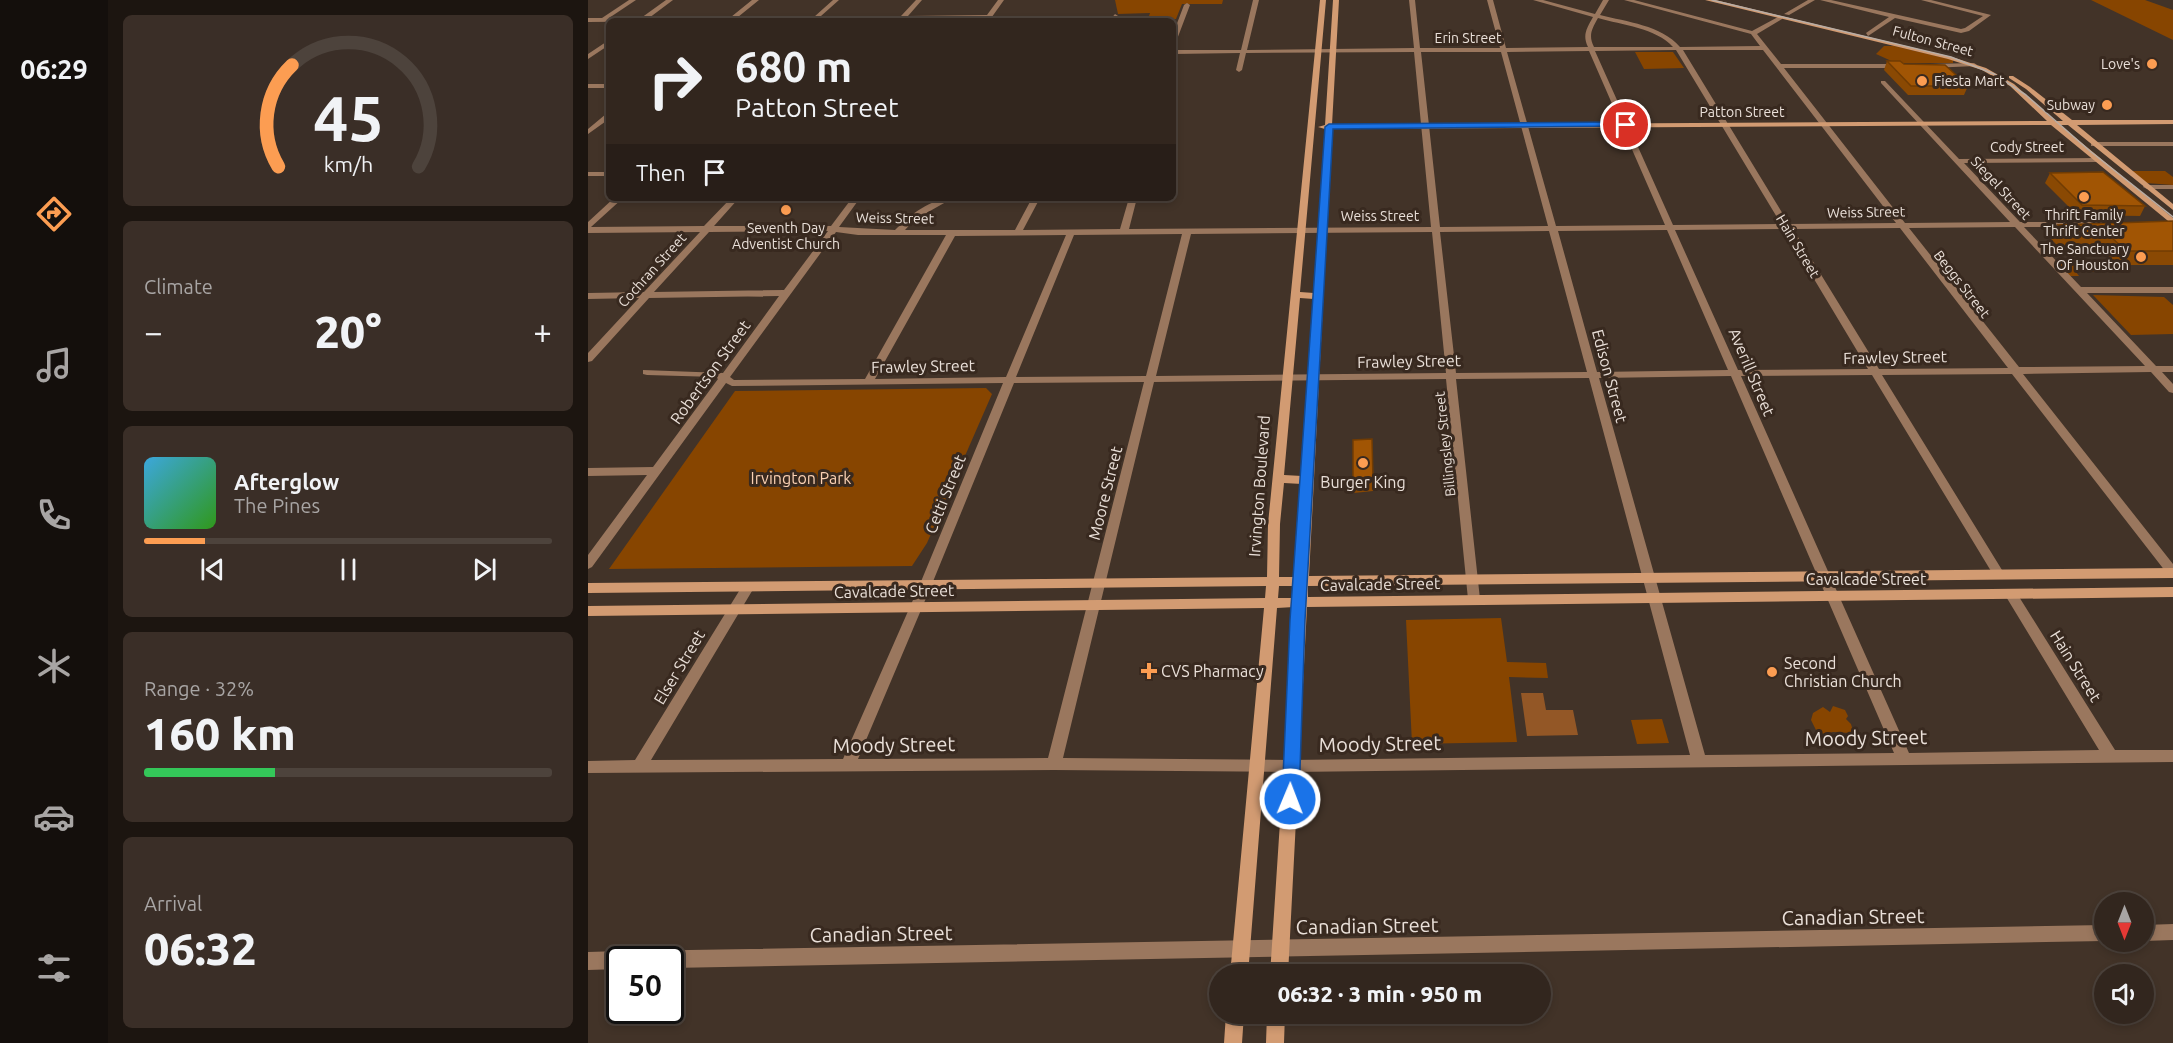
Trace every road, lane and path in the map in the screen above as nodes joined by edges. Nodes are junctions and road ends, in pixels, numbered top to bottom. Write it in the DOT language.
graph roads {
  1 [pos="633,0"];
  2 [pos="670,0"];
  3 [pos="756,0"];
  4 [pos="836,0"];
  5 [pos="919,0"];
  6 [pos="1001,0"];
  7 [pos="1256,0"];
  8 [pos="1323,0"];
  9 [pos="1336,0"];
  10 [pos="1412,0"];
  11 [pos="1490,0"];
  12 [pos="1536,0"];
  13 [pos="1606,0"];
  14 [pos="1628,0"];
  15 [pos="1708,0"];
  16 [pos="1727,0"];
  17 [pos="1812,0"];
  18 [pos="1823,0"];
  19 [pos="1924,0"];
  20 [pos="1187,5"];
  21 [pos="1784,16"];
  22 [pos="1894,16"];
  23 [pos="1596,17"];
  24 [pos="643,18"];
  25 [pos="733,18"];
  26 [pos="816,18"];
  27 [pos="902,18"];
  28 [pos="989,18"];
  29 [pos="1322,19"];
  30 [pos="1335,19"];
  31 [pos="588,20"];
  32 [pos="603,20"];
  33 [pos="1753,33"];
  34 [pos="1176,34"];
  35 [pos="1868,34"];
  36 [pos="606,44"];
  37 [pos="1678,48"];
  38 [pos="1764,48"];
  39 [pos="1504,49"];
  40 [pos="1592,49"];
  41 [pos="1333,50"];
  42 [pos="1418,50"];
  43 [pos="597,51"];
  44 [pos="606,51"];
  45 [pos="1318,51"];
  46 [pos="1176,52"];
  47 [pos="1243,52"];
  48 [pos="588,57"];
  49 [pos="1974,65"];
  50 [pos="1779,66"];
  51 [pos="1903,66"];
  52 [pos="1926,66"];
  53 [pos="1239,70"];
  54 [pos="1883,82"];
  55 [pos="588,86"];
  56 [pos="606,86"];
  57 [pos="1315,98"];
  58 [pos="1330,98"];
  59 [pos="606,118"];
  60 [pos="2070,122"];
  61 [pos="2173,122"];
  62 [pos="1922,123"];
  63 [pos="2053,123"];
  64 [pos="1724,124"];
  65 [pos="1822,124"];
  66 [pos="1626,125"];
  67 [pos="1426,126"];
  68 [pos="1525,126"];
  69 [pos="606,127"];
  70 [pos="1312,127"];
  71 [pos="1329,127"];
  72 [pos="590,129"];
  73 [pos="2094,144"];
  74 [pos="2173,144"];
  75 [pos="2097,160"];
  76 [pos="1958,161"];
  77 [pos="588,174"];
  78 [pos="606,174"];
  79 [pos="1305,178"];
  80 [pos="1324,178"];
  81 [pos="2147,187"];
  82 [pos="2173,187"];
  83 [pos="616,201"];
  84 [pos="732,201"];
  85 [pos="854,201"];
  86 [pos="943,201"];
  87 [pos="1034,201"];
  88 [pos="1132,201"];
  89 [pos="2173,208"];
  90 [pos="2173,223"];
  91 [pos="2017,224"];
  92 [pos="2106,224"];
  93 [pos="2158,224"];
  94 [pos="1899,225"];
  95 [pos="1786,226"];
  96 [pos="1670,227"];
  97 [pos="588,228"];
  98 [pos="1554,228"];
  99 [pos="707,229"];
  100 [pos="834,229"];
  101 [pos="1300,230"];
  102 [pos="1321,230"];
  103 [pos="1436,230"];
  104 [pos="1071,231"];
  105 [pos="1124,231"];
  106 [pos="1187,231"];
  107 [pos="898,232"];
  108 [pos="1018,232"];
  109 [pos="952,233"];
  110 [pos="2078,290"];
  111 [pos="2173,290"];
  112 [pos="787,293"];
  113 [pos="649,295"];
  114 [pos="1294,295"];
  115 [pos="588,296"];
  116 [pos="1318,296"];
  117 [pos="588,359"];
  118 [pos="2173,369"];
  119 [pos="2013,370"];
  120 [pos="2154,370"];
  121 [pos="647,372"];
  122 [pos="1875,372"];
  123 [pos="1733,373"];
  124 [pos="1592,374"];
  125 [pos="1451,376"];
  126 [pos="1287,378"];
  127 [pos="1314,378"];
  128 [pos="725,379"];
  129 [pos="1151,379"];
  130 [pos="1011,380"];
  131 [pos="868,382"];
  132 [pos="2173,390"];
  133 [pos="656,471"];
  134 [pos="588,472"];
  135 [pos="1278,479"];
  136 [pos="1307,480"];
  137 [pos="588,564"];
  138 [pos="1998,573"];
  139 [pos="2173,573"];
  140 [pos="1822,575"];
  141 [pos="1649,577"];
  142 [pos="1300,580"];
  143 [pos="1472,580"];
  144 [pos="1273,581"];
  145 [pos="1099,582"];
  146 [pos="926,584"];
  147 [pos="749,586"];
  148 [pos="588,588"];
  149 [pos="2173,592"];
  150 [pos="1831,595"];
  151 [pos="2011,595"];
  152 [pos="1654,597"];
  153 [pos="1474,599"];
  154 [pos="1299,601"];
  155 [pos="1271,602"];
  156 [pos="1094,605"];
  157 [pos="915,608"];
  158 [pos="735,610"];
  159 [pos="588,611"];
  160 [pos="2111,756"];
  161 [pos="2173,756"];
  162 [pos="1904,758"];
  163 [pos="1699,761"];
  164 [pos="1054,764"];
  165 [pos="847,766"];
  166 [pos="1257,766"];
  167 [pos="1291,766"];
  168 [pos="588,767"];
  169 [pos="639,767"];
  170 [pos="2173,932"];
  171 [pos="2094,933"];
  172 [pos="2154,933"];
  173 [pos="1280,948"];
  174 [pos="1241,949"];
  175 [pos="684,959"];
  176 [pos="606,960"];
  177 [pos="588,961"];
  178 [pos="1240,964"];
  179 [pos="1279,964"];
  180 [pos="1234,1024"];
  181 [pos="1276,1024"];
  182 [pos="1233,1043"];
  183 [pos="1275,1043"];
  1 -- 32 [label="street"];
  2 -- 24 [label="street"];
  3 -- 25 [label="street"];
  4 -- 26 [label="street"];
  5 -- 27 [label="street"];
  6 -- 28 [label="street"];
  7 -- 47 [label="street"];
  8 -- 29 [label="main road, Irvington Boulevard"];
  9 -- 30 [label="main road"];
  10 -- 42 [label="street, Billingsley Street"];
  11 -- 39 [label="street, Edison Street"];
  12 -- 23 [label="street, Hain Street"];
  13 -- 23 [label="street, Averill Street"];
  14 -- 33 [label="street"];
  15 -- 21 [label="main road, Fulton Street"];
  16 -- 21 [label="main road, Fulton Street"];
  17 -- 21 [label="street"];
  18 -- 22 [label="street"];
  19 -- 22 [label="street"];
  20 -- 34 [label="street"];
  21 -- 33 [label="street"];
  21 -- 35 [label="main road, Fulton Street"];
  21 -- 49 [label="main road, Fulton Street"];
  22 -- 35 [label="street"];
  23 -- 37 [label="street, Hain Street"];
  23 -- 40 [label="street, Averill Street"];
  29 -- 30 [label="main road"];
  29 -- 45 [label="main road, Irvington Boulevard"];
  30 -- 41 [label="main road"];
  31 -- 32 [label="street"];
  33 -- 38 [label="street, Beggs Street"];
  35 -- 60 [label="main road, Fulton Street"];
  36 -- 43 [label="street"];
  37 -- 38 [label="street, Erin Street"];
  37 -- 40 [label="street, Erin Street"];
  37 -- 64 [label="street, Hain Street"];
  38 -- 50 [label="street, Beggs Street"];
  39 -- 40 [label="street, Erin Street"];
  39 -- 42 [label="street, Erin Street"];
  39 -- 68 [label="street, Edison Street"];
  40 -- 66 [label="street, Averill Street"];
  41 -- 42 [label="street, Erin Street"];
  41 -- 45 [label="street, Erin Street"];
  41 -- 58 [label="main road"];
  42 -- 67 [label="street, Billingsley Street"];
  43 -- 44 [label="street"];
  43 -- 48 [label="street"];
  45 -- 47 [label="street, Erin Street"];
  45 -- 57 [label="main road, Irvington Boulevard"];
  46 -- 47 [label="street, Erin Street"];
  47 -- 53 [label="street"];
  49 -- 52 [label="street"];
  49 -- 63 [label="main road, Fulton Street"];
  50 -- 51 [label="street"];
  50 -- 65 [label="street, Beggs Street"];
  54 -- 62 [label="street, Siegel Street"];
  55 -- 56 [label="street"];
  57 -- 58 [label="main road"];
  57 -- 70 [label="main road, Irvington Boulevard"];
  58 -- 71 [label="main road"];
  59 -- 72 [label="street"];
  60 -- 61 [label="main road, Patton Street"];
  60 -- 63 [label="main road, Patton Street"];
  60 -- 73 [label="main road, Fulton Street"];
  62 -- 63 [label="main road, Patton Street"];
  62 -- 65 [label="main road, Patton Street"];
  62 -- 76 [label="street, Siegel Street"];
  63 -- 75 [label="main road, Fulton Street"];
  64 -- 65 [label="main road, Patton Street"];
  64 -- 66 [label="main road, Patton Street"];
  64 -- 95 [label="street, Hain Street"];
  65 -- 94 [label="street, Beggs Street"];
  66 -- 68 [label="main road, Patton Street"];
  66 -- 96 [label="street, Averill Street"];
  67 -- 68 [label="main road, Patton Street"];
  67 -- 71 [label="main road, Patton Street"];
  67 -- 103 [label="street, Billingsley Street"];
  68 -- 98 [label="street, Edison Street"];
  69 -- 72 [label="street"];
  70 -- 71 [label="main road, Patton Street"];
  70 -- 79 [label="main road, Irvington Boulevard"];
  71 -- 80 [label="main road"];
  73 -- 74 [label="street"];
  73 -- 81 [label="main road, Fulton Street"];
  75 -- 76 [label="street, Cody Street"];
  75 -- 90 [label="main road, Fulton Street"];
  76 -- 91 [label="street, Siegel Street"];
  77 -- 78 [label="street"];
  79 -- 80 [label="main road"];
  79 -- 101 [label="main road, Irvington Boulevard"];
  80 -- 102 [label="main road"];
  81 -- 82 [label="street"];
  81 -- 89 [label="main road, Fulton Street"];
  83 -- 97 [label="street"];
  84 -- 99 [label="street, Cochran Street"];
  85 -- 100 [label="street, Robertson Street"];
  86 -- 107 [label="street"];
  87 -- 108 [label="street"];
  88 -- 105 [label="street"];
  90 -- 93 [label="street"];
  91 -- 92 [label="street, Weiss Street"];
  91 -- 94 [label="street, Weiss Street"];
  91 -- 110 [label="street, Siegel Street"];
  94 -- 95 [label="street, Weiss Street"];
  94 -- 119 [label="street, Beggs Street"];
  95 -- 96 [label="street, Weiss Street"];
  95 -- 122 [label="street, Hain Street"];
  96 -- 98 [label="street, Weiss Street"];
  96 -- 123 [label="street, Averill Street"];
  97 -- 99 [label="street, Weiss Street"];
  98 -- 103 [label="street, Weiss Street"];
  98 -- 124 [label="street, Edison Street"];
  99 -- 100 [label="street, Weiss Street"];
  99 -- 113 [label="street, Cochran Street"];
  100 -- 107 [label="street, Weiss Street"];
  100 -- 112 [label="street, Robertson Street"];
  101 -- 102 [label="street, Weiss Street"];
  101 -- 106 [label="street, Weiss Street"];
  101 -- 114 [label="main road, Irvington Boulevard"];
  102 -- 103 [label="street, Weiss Street"];
  102 -- 116 [label="main road"];
  103 -- 125 [label="street, Billingsley Street"];
  104 -- 105 [label="street, Weiss Street"];
  104 -- 108 [label="street, Weiss Street"];
  104 -- 130 [label="street, Cetti Street"];
  105 -- 106 [label="street, Weiss Street"];
  106 -- 129 [label="street, Moore Street"];
  107 -- 109 [label="street, Weiss Street"];
  108 -- 109 [label="street, Weiss Street"];
  109 -- 131 [label="street"];
  110 -- 111 [label="street"];
  110 -- 120 [label="street, Siegel Street"];
  112 -- 113 [label="street"];
  112 -- 128 [label="street, Robertson Street"];
  113 -- 115 [label="street"];
  113 -- 117 [label="street, Cochran Street"];
  114 -- 116 [label="main road"];
  114 -- 126 [label="main road, Irvington Boulevard"];
  116 -- 127 [label="main road"];
  118 -- 120 [label="street, Frawley Street"];
  119 -- 120 [label="street, Frawley Street"];
  119 -- 122 [label="street, Frawley Street"];
  119 -- 139 [label="street, Beggs Street"];
  120 -- 132 [label="street, Siegel Street"];
  121 -- 128 [label="street, Frawley Street"];
  122 -- 123 [label="street, Frawley Street"];
  122 -- 138 [label="street, Hain Street"];
  123 -- 124 [label="street, Frawley Street"];
  123 -- 140 [label="street, Averill Street"];
  124 -- 125 [label="street, Frawley Street"];
  124 -- 141 [label="street, Edison Street"];
  125 -- 127 [label="street, Frawley Street"];
  125 -- 143 [label="street, Billingsley Street"];
  126 -- 127 [label="street, Frawley Street"];
  126 -- 129 [label="street, Frawley Street"];
  126 -- 135 [label="main road, Irvington Boulevard"];
  127 -- 136 [label="main road"];
  128 -- 131 [label="street, Frawley Street"];
  128 -- 133 [label="street, Robertson Street"];
  129 -- 130 [label="street, Frawley Street"];
  129 -- 145 [label="street, Moore Street"];
  130 -- 131 [label="street, Frawley Street"];
  130 -- 146 [label="street, Cetti Street"];
  133 -- 134 [label="street"];
  133 -- 137 [label="street, Robertson Street"];
  135 -- 136 [label="main road"];
  135 -- 144 [label="main road, Irvington Boulevard"];
  136 -- 142 [label="main road"];
  138 -- 139 [label="main road, Cavalcade Street"];
  138 -- 140 [label="main road, Cavalcade Street"];
  140 -- 141 [label="main road, Cavalcade Street"];
  140 -- 150 [label="street, Averill Street"];
  141 -- 143 [label="main road, Cavalcade Street"];
  141 -- 152 [label="street, Edison Street"];
  142 -- 143 [label="main road, Cavalcade Street"];
  142 -- 144 [label="main road, Cavalcade Street"];
  142 -- 154 [label="main road"];
  143 -- 153 [label="street, Billingsley Street"];
  144 -- 145 [label="main road, Cavalcade Street"];
  144 -- 155 [label="main road, Irvington Boulevard"];
  145 -- 146 [label="main road, Cavalcade Street"];
  145 -- 156 [label="street, Moore Street"];
  146 -- 147 [label="main road, Cavalcade Street"];
  146 -- 157 [label="street, Cetti Street"];
  147 -- 148 [label="main road, Cavalcade Street"];
  147 -- 158 [label="street, Elser Street"];
  149 -- 151 [label="main road, Cavalcade Street"];
  150 -- 151 [label="main road, Cavalcade Street"];
  150 -- 152 [label="main road, Cavalcade Street"];
  150 -- 162 [label="street, Averill Street"];
  151 -- 160 [label="street, Hain Street"];
  152 -- 153 [label="main road, Cavalcade Street"];
  152 -- 163 [label="street, Edison Street"];
  153 -- 154 [label="main road, Cavalcade Street"];
  154 -- 155 [label="main road, Cavalcade Street"];
  154 -- 167 [label="main road"];
  155 -- 156 [label="main road, Cavalcade Street"];
  155 -- 166 [label="main road, Irvington Boulevard"];
  156 -- 157 [label="main road, Cavalcade Street"];
  156 -- 164 [label="street, Moore Street"];
  157 -- 158 [label="main road, Cavalcade Street"];
  157 -- 165 [label="street, Cetti Street"];
  158 -- 159 [label="main road, Cavalcade Street"];
  158 -- 169 [label="street, Elser Street"];
  160 -- 161 [label="street, Moody Street"];
  160 -- 162 [label="street, Moody Street"];
  162 -- 163 [label="street, Moody Street"];
  163 -- 167 [label="street, Moody Street"];
  164 -- 165 [label="street, Moody Street"];
  164 -- 166 [label="street, Moody Street"];
  165 -- 169 [label="street, Moody Street"];
  166 -- 167 [label="street, Moody Street"];
  166 -- 174 [label="main road, Irvington Boulevard"];
  167 -- 173 [label="main road"];
  168 -- 169 [label="street, Moody Street"];
  170 -- 172 [label="street"];
  171 -- 173 [label="street, Canadian Street"];
  173 -- 174 [label="street, Canadian Street"];
  173 -- 179 [label="main road"];
  174 -- 175 [label="street, Canadian Street"];
  174 -- 178 [label="main road, Irvington Boulevard"];
  176 -- 177 [label="street"];
  180 -- 182 [label="main road"];
  181 -- 183 [label="main road"];
}
